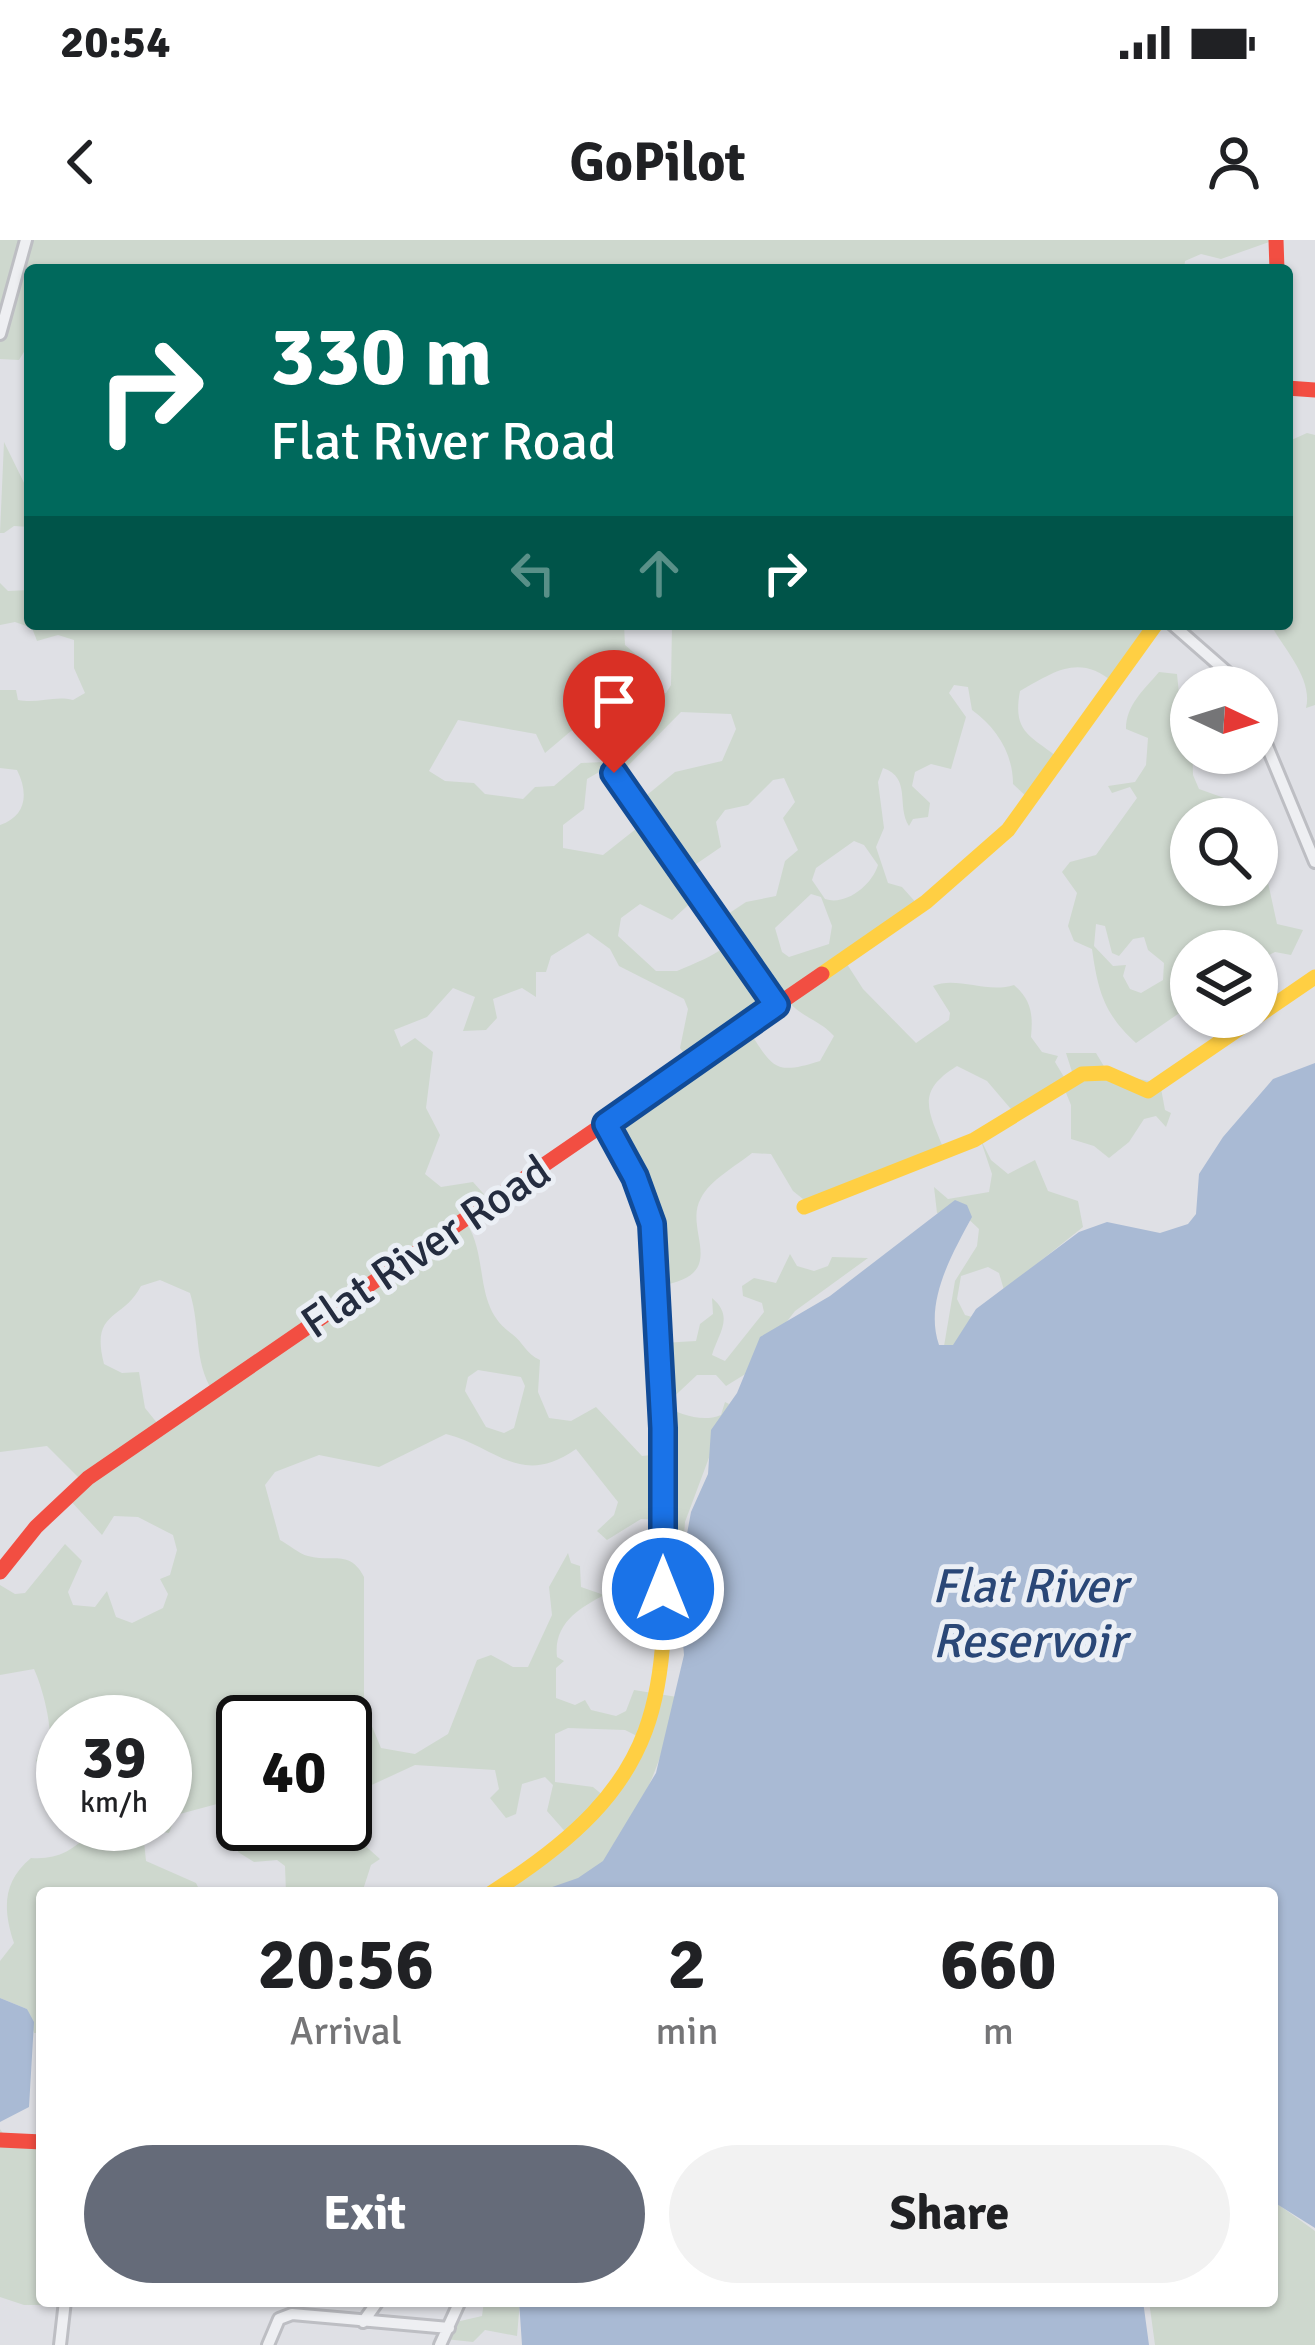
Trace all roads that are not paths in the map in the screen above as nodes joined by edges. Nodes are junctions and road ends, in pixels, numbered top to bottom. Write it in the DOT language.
graph roads {
  1 [pos="26,240"];
  2 [pos="0,334"];
  3 [pos="1152,630"];
  4 [pos="1179,630"];
  5 [pos="1220,666"];
  6 [pos="1278,772"];
  7 [pos="614,773"];
  8 [pos="1315,861"];
  9 [pos="1315,977"];
  10 [pos="776,1005"];
  11 [pos="606,1124"];
  12 [pos="804,1207"];
  13 [pos="0,1572"];
  14 [pos="501,1887"];
  15 [pos="0,2140"];
  16 [pos="36,2142"];
  17 [pos="64,2307"];
  18 [pos="374,2307"];
  19 [pos="457,2307"];
  20 [pos="363,2321"];
  21 [pos="449,2327"];
  22 [pos="60,2345"];
  23 [pos="268,2345"];
  24 [pos="440,2345"];
  1 -- 2 [label="street"];
  3 -- 10 [label="main road, Flat River Road"];
  4 -- 5 [label="street"];
  6 -- 8 [label="street"];
  7 -- 10 [label="street"];
  9 -- 12 [label="main road"];
  10 -- 11 [label="main road, Flat River Road"];
  11 -- 13 [label="main road, Flat River Road"];
  11 -- 14 [label="main road"];
  15 -- 16 [label="main road"];
  17 -- 22 [label="street"];
  18 -- 20 [label="street"];
  19 -- 21 [label="street"];
  20 -- 21 [label="street"];
  20 -- 23 [label="street"];
  21 -- 24 [label="street"];
}
